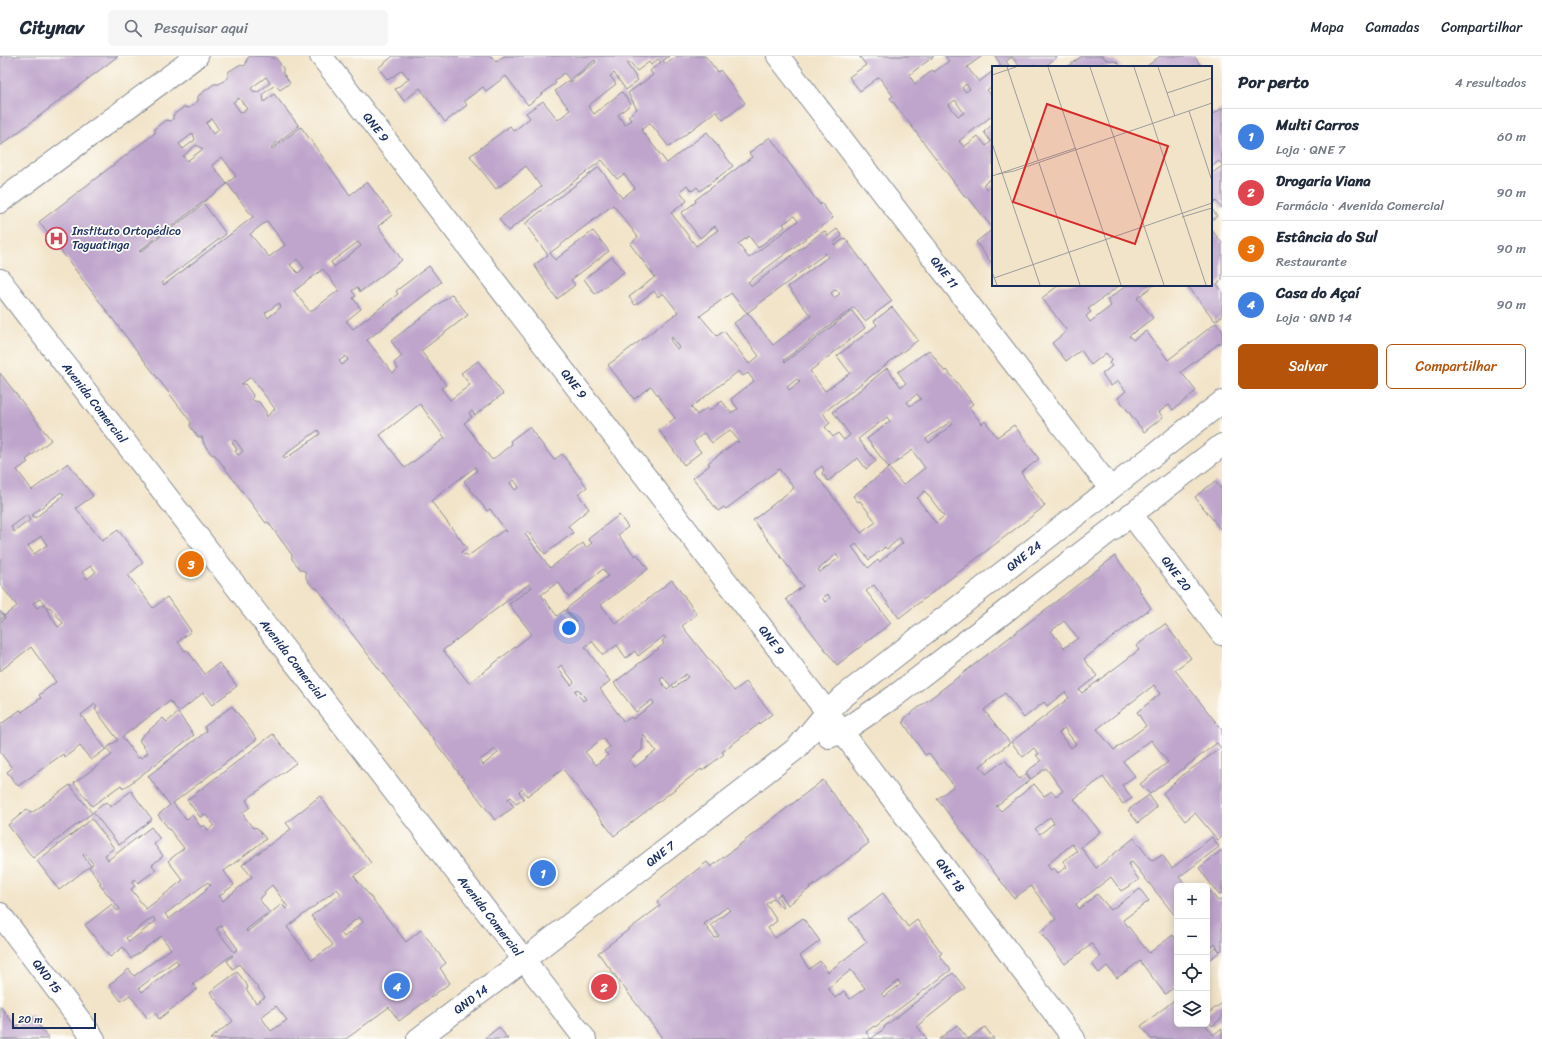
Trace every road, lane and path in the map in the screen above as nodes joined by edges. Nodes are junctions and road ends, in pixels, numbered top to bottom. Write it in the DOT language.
graph roads {
  1 [pos="197,56"];
  2 [pos="321,56"];
  3 [pos="778,56"];
  4 [pos="0,202"];
  5 [pos="0,280"];
  6 [pos="1222,402"];
  7 [pos="1222,445"];
  8 [pos="1110,488"];
  9 [pos="1131,514"];
  10 [pos="1222,634"];
  11 [pos="827,712"];
  12 [pos="842,732"];
  13 [pos="797,748"];
  14 [pos="0,914"];
  15 [pos="524,960"];
  16 [pos="94,1039"];
  17 [pos="418,1039"];
  18 [pos="585,1039"];
  19 [pos="1074,1039"];
  1 -- 4 [label="street"];
  2 -- 11 [label="street, QNE 9"];
  3 -- 8 [label="street, QNE 11"];
  5 -- 15 [label="street, Avenida Comercial"];
  6 -- 8 [label="street, QNE 24"];
  7 -- 9 [label="street"];
  8 -- 11 [label="street, QNE 24"];
  9 -- 10 [label="street, QNE 20"];
  9 -- 12 [label="street"];
  11 -- 12 [label="street, QNE 18"];
  11 -- 13 [label="street, QNE 7"];
  12 -- 13 [label="street, QNE 7"];
  12 -- 19 [label="street, QNE 18"];
  13 -- 15 [label="street, QNE 7"];
  14 -- 16 [label="street, QND 15"];
  15 -- 17 [label="street, QND 14"];
  15 -- 18 [label="street, Avenida Comercial"];
}
